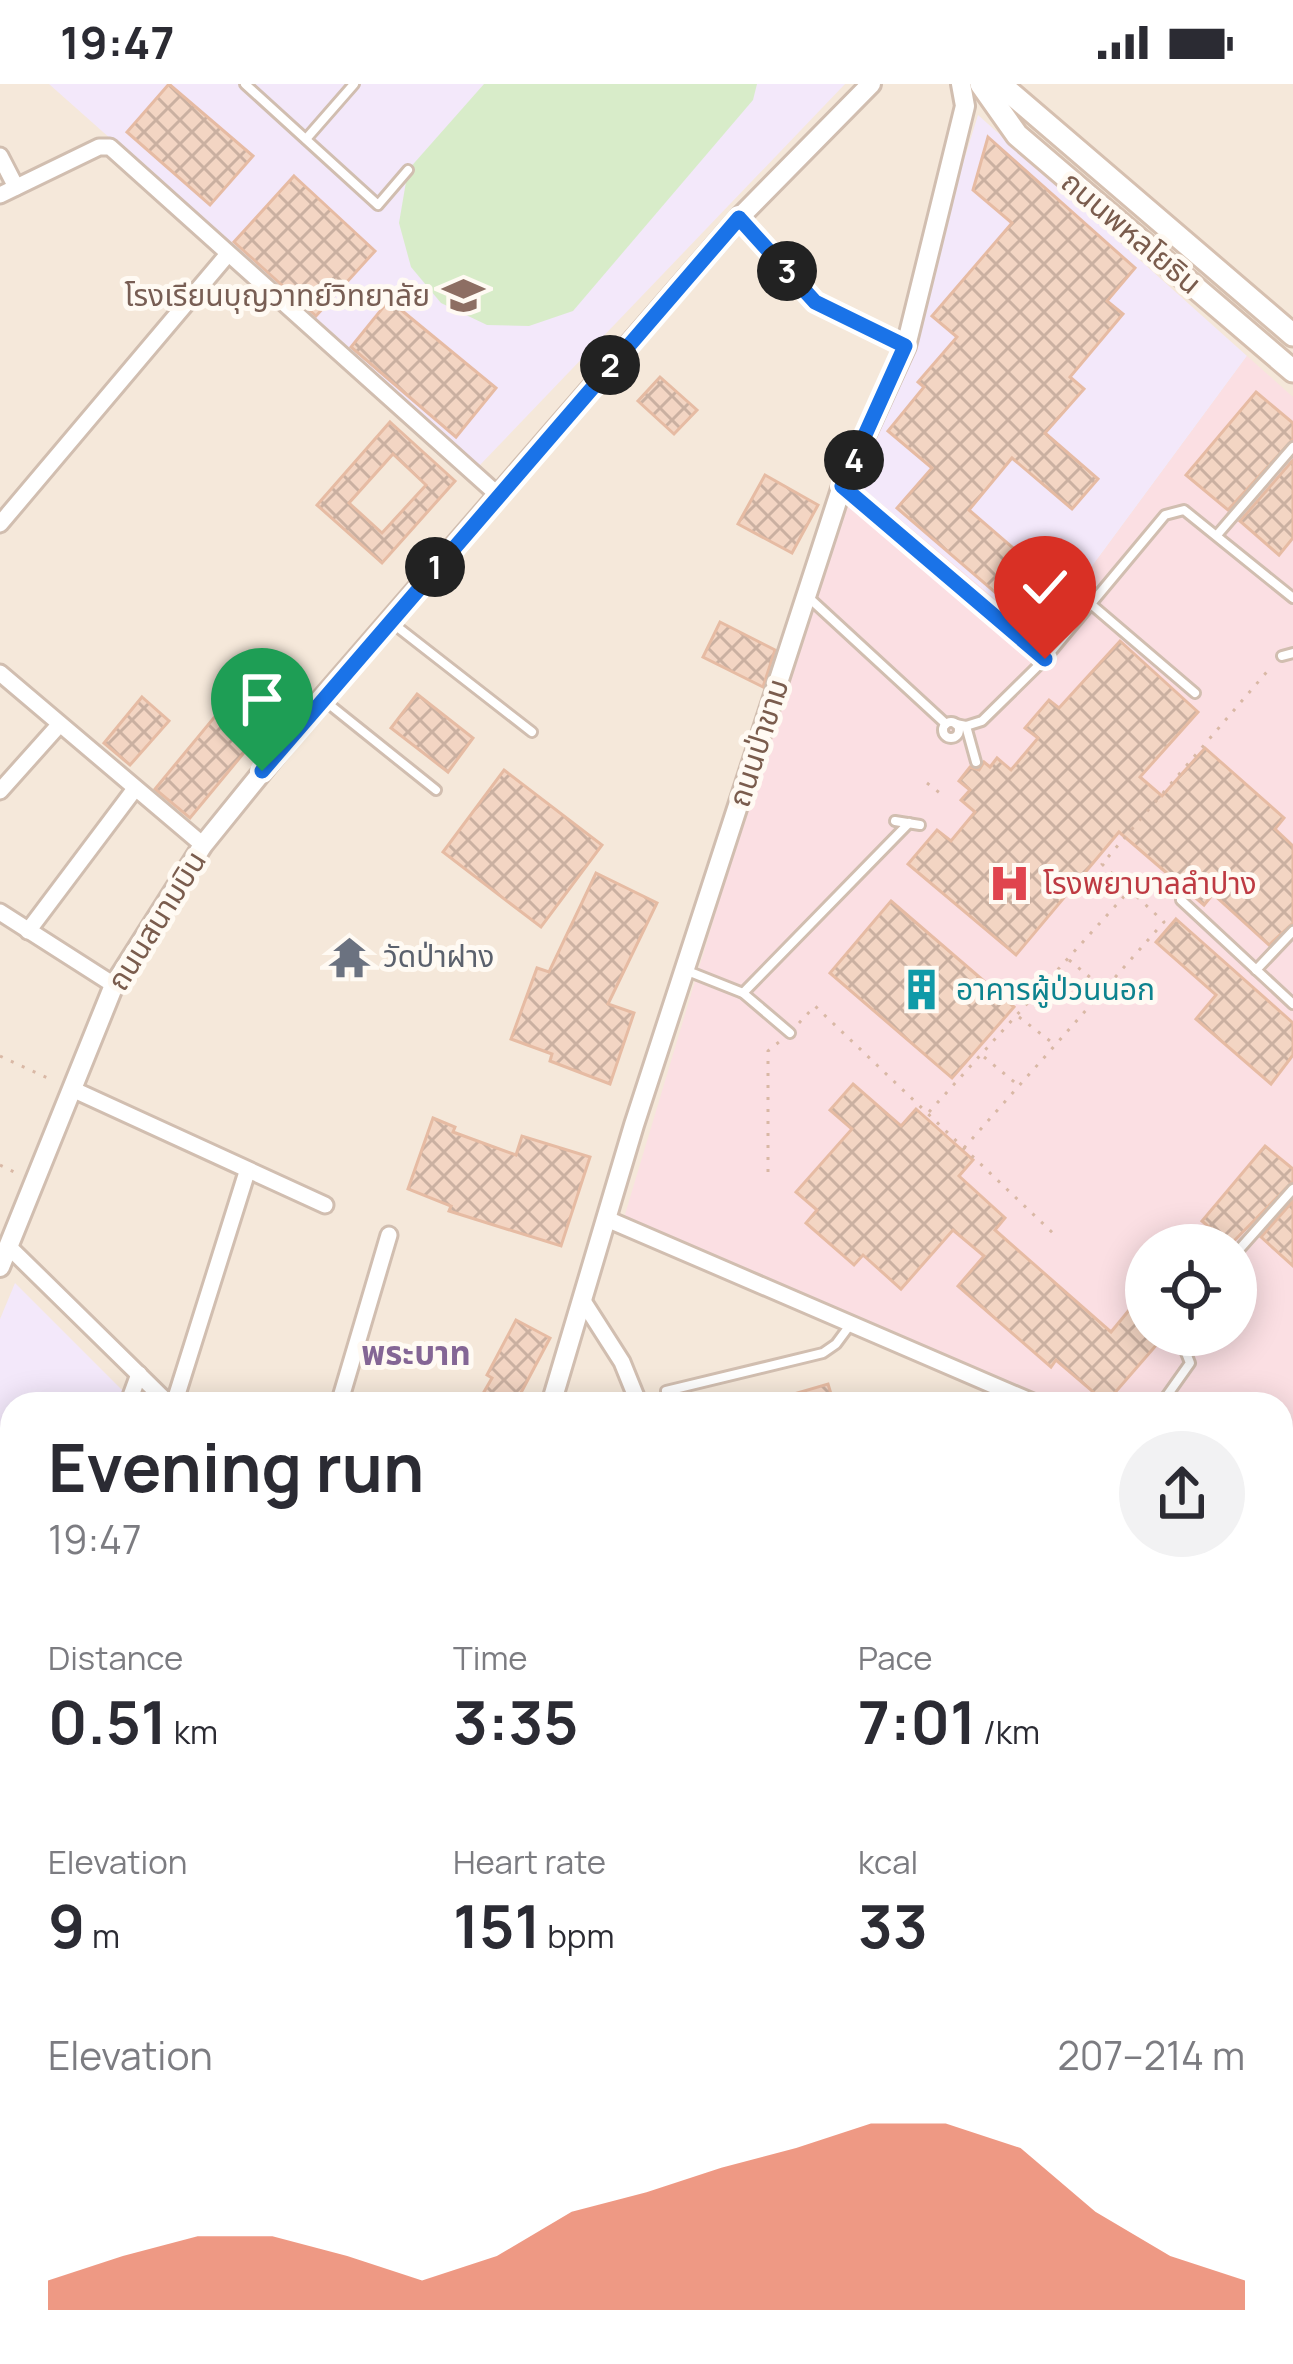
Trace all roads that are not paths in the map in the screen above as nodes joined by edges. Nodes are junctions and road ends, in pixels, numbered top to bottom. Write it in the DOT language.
graph roads {
  1 [pos="244,84"];
  2 [pos="354,84"];
  3 [pos="871,84"];
  4 [pos="961,84"];
  5 [pos="981,84"];
  6 [pos="1000,84"];
  7 [pos="306,139"];
  8 [pos="0,156"];
  9 [pos="408,170"];
  10 [pos="16,187"];
  11 [pos="0,195"];
  12 [pos="739,218"];
  13 [pos="228,254"];
  14 [pos="1293,335"];
  15 [pos="905,346"];
  16 [pos="1293,370"];
  17 [pos="1293,447"];
  18 [pos="842,486"];
  19 [pos="498,495"];
  20 [pos="0,524"];
  21 [pos="1217,535"];
  22 [pos="806,595"];
  23 [pos="1293,598"];
  24 [pos="1092,605"];
  25 [pos="389,621"];
  26 [pos="1293,652"];
  27 [pos="1282,656"];
  28 [pos="1045,659"];
  29 [pos="0,674"];
  30 [pos="1195,693"];
  31 [pos="322,698"];
  32 [pos="59,725"];
  33 [pos="956,725"];
  34 [pos="532,732"];
  35 [pos="976,762"];
  36 [pos="0,790"];
  37 [pos="134,790"];
  38 [pos="436,790"];
  39 [pos="895,821"];
  40 [pos="203,845"];
  41 [pos="1181,900"];
  42 [pos="0,912"];
  43 [pos="28,931"];
  44 [pos="1293,931"];
  45 [pos="685,970"];
  46 [pos="1256,970"];
  47 [pos="114,985"];
  48 [pos="743,993"];
  49 [pos="1293,1004"];
  50 [pos="790,1033"];
  51 [pos="72,1089"];
  52 [pos="247,1172"];
  53 [pos="1293,1189"];
  54 [pos="325,1205"];
  55 [pos="607,1219"];
  56 [pos="1257,1229"];
  57 [pos="389,1235"];
  58 [pos="9,1247"];
  59 [pos="0,1268"];
  60 [pos="583,1301"];
  61 [pos="851,1323"];
  62 [pos="1187,1356"];
  63 [pos="140,1374"];
  64 [pos="666,1390"];
  65 [pos="133,1392"];
  66 [pos="159,1392"];
  67 [pos="175,1392"];
  68 [pos="343,1392"];
  69 [pos="555,1392"];
  70 [pos="634,1392"];
  71 [pos="1009,1392"];
  72 [pos="1169,1392"];
  73 [pos="0,2352"];
  74 [pos="0,2364"];
  1 -- 7 [label="lane"];
  2 -- 7 [label="lane"];
  3 -- 12 [label="street, ถนนสนามบิน"];
  4 -- 15 [label="street, ถนนป่าขาม"];
  5 -- 16 [label="main road, ถนนพหลโยธิน"];
  6 -- 14 [label="main road, ถนนพหลโยธิน"];
  7 -- 9 [label="lane"];
  8 -- 10 [label="street"];
  10 -- 11 [label="street"];
  10 -- 13 [label="street"];
  12 -- 15 [label="street"];
  12 -- 19 [label="street, ถนนสนามบิน"];
  13 -- 19 [label="street"];
  13 -- 20 [label="street"];
  15 -- 18 [label="street, ถนนป่าขาม"];
  17 -- 21 [label="lane"];
  18 -- 22 [label="street, ถนนป่าขาม"];
  18 -- 28 [label="lane"];
  19 -- 25 [label="street, ถนนสนามบิน"];
  21 -- 23 [label="lane"];
  21 -- 24 [label="lane"];
  22 -- 33 [label="lane"];
  22 -- 45 [label="street, ถนนป่าขาม"];
  24 -- 28 [label="lane"];
  24 -- 30 [label="lane"];
  25 -- 31 [label="street, ถนนสนามบิน"];
  25 -- 34 [label="lane"];
  26 -- 27 [label="lane"];
  28 -- 33 [label="lane"];
  29 -- 32 [label="street"];
  31 -- 38 [label="lane"];
  31 -- 40 [label="street, ถนนสนามบิน"];
  32 -- 36 [label="street"];
  32 -- 37 [label="street"];
  33 -- 35 [label="lane"];
  37 -- 40 [label="street"];
  37 -- 43 [label="street"];
  39 -- 48 [label="lane"];
  40 -- 47 [label="street, ถนนสนามบิน"];
  41 -- 46 [label="lane"];
  42 -- 43 [label="street"];
  43 -- 47 [label="street"];
  44 -- 46 [label="lane"];
  45 -- 48 [label="lane"];
  45 -- 55 [label="street, ถนนป่าขาม"];
  46 -- 49 [label="lane"];
  47 -- 51 [label="street, ถนนสนามบิน"];
  48 -- 50 [label="lane"];
  51 -- 52 [label="street"];
  51 -- 58 [label="street, ถนนสนามบิน"];
  52 -- 54 [label="street"];
  52 -- 67 [label="street"];
  53 -- 56 [label="lane"];
  55 -- 60 [label="street, ถนนป่าขาม"];
  55 -- 61 [label="street"];
  57 -- 68 [label="street"];
  58 -- 59 [label="street, ถนนสนามบิน"];
  58 -- 63 [label="street"];
  60 -- 69 [label="street, ถนนป่าขาม"];
  60 -- 70 [label="street"];
  61 -- 64 [label="lane"];
  61 -- 71 [label="street"];
  62 -- 72 [label="lane"];
  63 -- 65 [label="street"];
  63 -- 66 [label="street"];
  73 -- 74 [label="street"];
}
